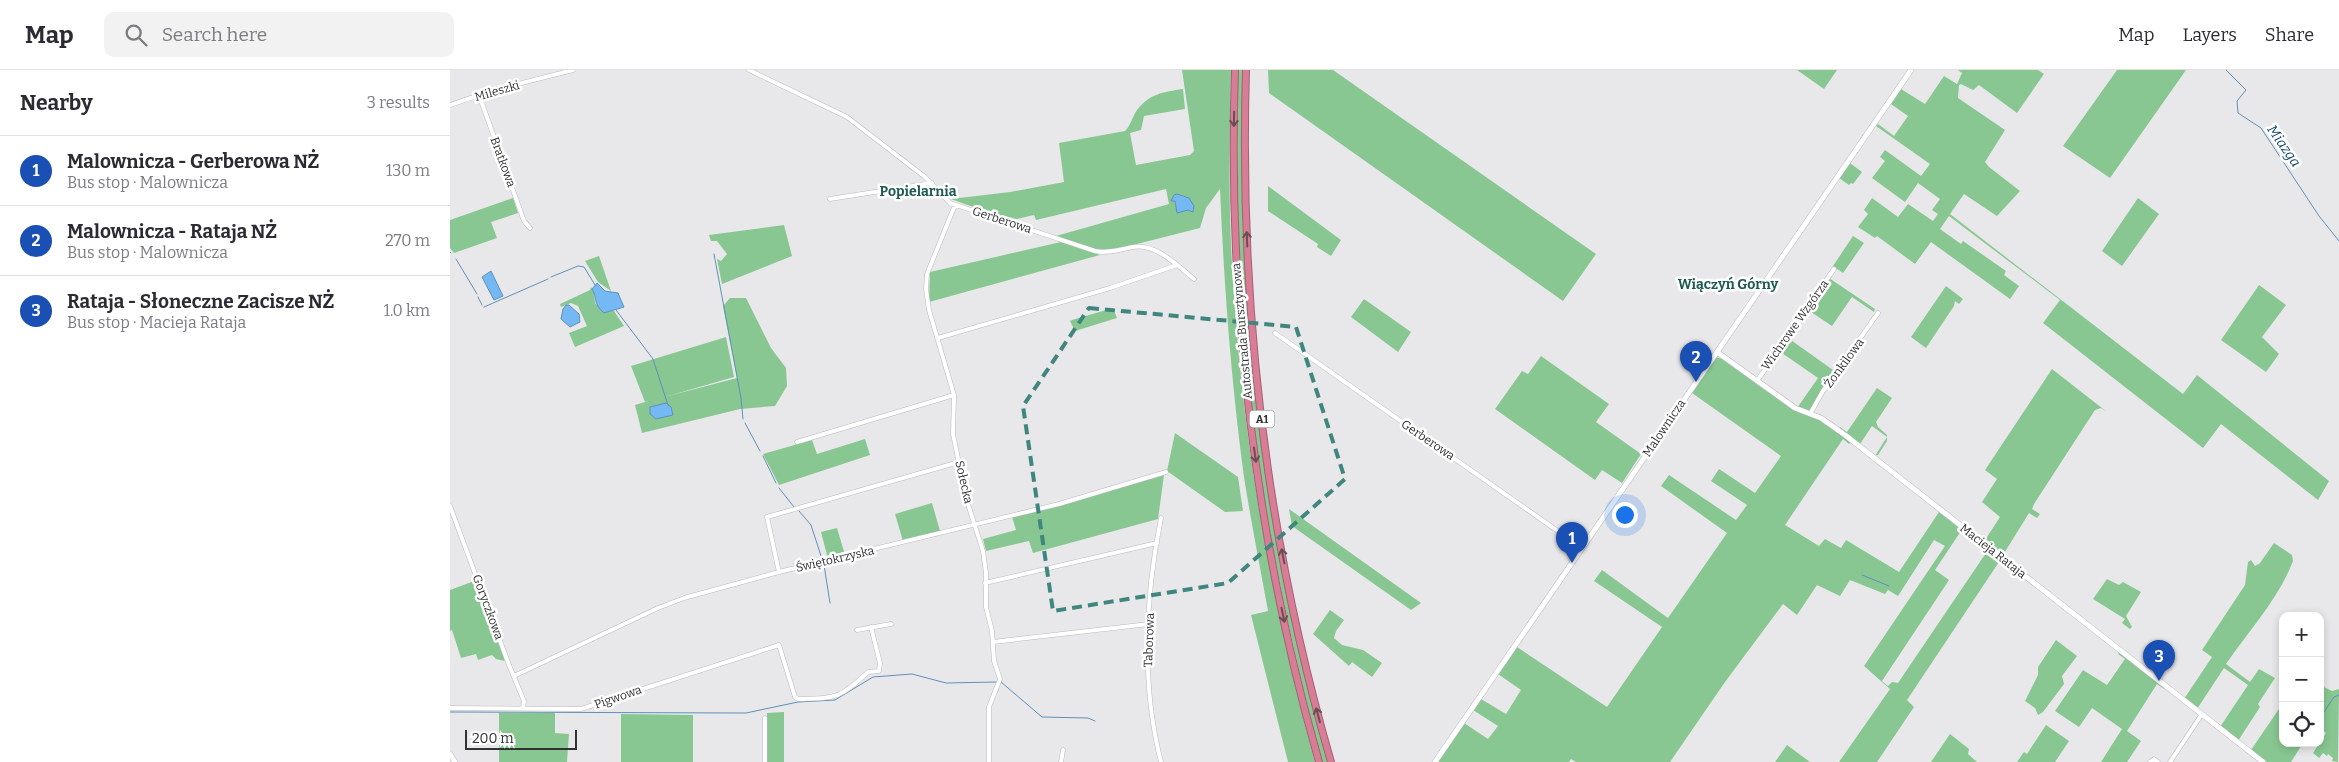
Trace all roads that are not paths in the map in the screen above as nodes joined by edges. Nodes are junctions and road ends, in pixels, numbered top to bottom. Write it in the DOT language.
graph roads {
  1 [pos="573,70"];
  2 [pos="749,70"];
  3 [pos="1235,70"];
  4 [pos="1246,70"];
  5 [pos="1910,70"];
  6 [pos="479,95"];
  7 [pos="450,105"];
  8 [pos="932,183"];
  9 [pos="830,200"];
  10 [pos="955,205"];
  11 [pos="530,228"];
  12 [pos="1177,265"];
  13 [pos="1834,269"];
  14 [pos="1194,279"];
  15 [pos="1878,314"];
  16 [pos="1275,333"];
  17 [pos="938,338"];
  18 [pos="1717,352"];
  19 [pos="1757,381"];
  20 [pos="954,396"];
  21 [pos="1810,414"];
  22 [pos="797,442"];
  23 [pos="959,462"];
  24 [pos="1166,472"];
  25 [pos="450,506"];
  26 [pos="1161,518"];
  27 [pos="975,524"];
  28 [pos="1157,543"];
  29 [pos="1582,548"];
  30 [pos="779,572"];
  31 [pos="985,582"];
  32 [pos="891,624"];
  33 [pos="1149,624"];
  34 [pos="871,627"];
  35 [pos="857,630"];
  36 [pos="993,642"];
  37 [pos="514,676"];
  38 [pos="450,708"];
  39 [pos="524,708"];
  40 [pos="2202,714"];
  41 [pos="765,718"];
  42 [pos="1063,750"];
  43 [pos="450,754"];
  44 [pos="455,762"];
  45 [pos="766,762"];
  46 [pos="989,762"];
  47 [pos="1061,762"];
  48 [pos="1161,762"];
  49 [pos="1319,762"];
  50 [pos="1331,762"];
  51 [pos="1435,762"];
  52 [pos="2150,762"];
  53 [pos="2158,762"];
  54 [pos="2170,762"];
  55 [pos="2263,762"];
  1 -- 6 [label="street, Mileszki"];
  2 -- 8 [label="street, Gerberowa"];
  3 -- 49 [label="highway, Autostrada Bursztynowa / A1, one-way"];
  50 -- 4 [label="highway, Autostrada Bursztynowa / A1, one-way"];
  5 -- 18 [label="street, Malownicza"];
  6 -- 7 [label="street, Mileszki"];
  6 -- 11 [label="street, Bratkowa"];
  8 -- 9 [label="street"];
  8 -- 10 [label="street, Gerberowa"];
  10 -- 12 [label="street, Gerberowa"];
  10 -- 17 [label="street, Sołecka"];
  12 -- 14 [label="street, Gerberowa"];
  12 -- 17 [label="street"];
  13 -- 19 [label="street, Wichrowe Wzgórza"];
  15 -- 21 [label="street, Żonkilowa"];
  16 -- 29 [label="street, Gerberowa"];
  17 -- 20 [label="street, Sołecka"];
  18 -- 19 [label="street, Macieja Rataja"];
  18 -- 29 [label="street, Malownicza"];
  19 -- 21 [label="street, Macieja Rataja"];
  20 -- 22 [label="street"];
  20 -- 23 [label="street, Sołecka"];
  21 -- 40 [label="street, Macieja Rataja"];
  23 -- 27 [label="street, Sołecka"];
  23 -- 30 [label="street"];
  24 -- 27 [label="street, Świętokrzyska"];
  25 -- 37 [label="street, Goryczkowa"];
  26 -- 28 [label="street, Taborowa"];
  27 -- 30 [label="street, Świętokrzyska"];
  27 -- 31 [label="street, Sołecka"];
  28 -- 31 [label="street"];
  28 -- 33 [label="street, Taborowa"];
  29 -- 51 [label="street, Malownicza"];
  30 -- 37 [label="street, Świętokrzyska"];
  31 -- 36 [label="street, Sołecka"];
  32 -- 34 [label="street"];
  33 -- 36 [label="street"];
  33 -- 48 [label="street, Taborowa"];
  34 -- 35 [label="street"];
  34 -- 39 [label="street, Pigwowa"];
  36 -- 46 [label="street, Sołecka"];
  37 -- 39 [label="street, Goryczkowa"];
  38 -- 39 [label="street, Pigwowa"];
  40 -- 54 [label="street"];
  40 -- 55 [label="street, Macieja Rataja"];
  41 -- 45 [label="street"];
  42 -- 47 [label="street"];
  43 -- 44 [label="street"];
  52 -- 53 [label="street"];
}
